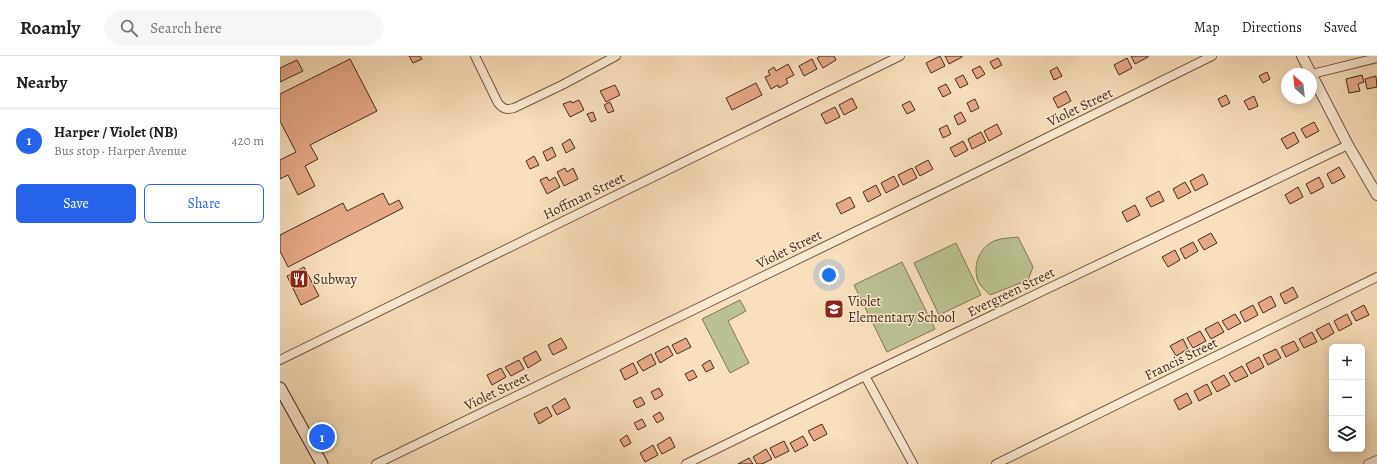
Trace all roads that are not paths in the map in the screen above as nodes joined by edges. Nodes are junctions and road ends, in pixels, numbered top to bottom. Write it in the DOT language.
graph roads {
  1 [pos="475,56"];
  2 [pos="616,56"];
  3 [pos="900,56"];
  4 [pos="1212,56"];
  5 [pos="1302,56"];
  6 [pos="1377,58"];
  7 [pos="1309,68"];
  8 [pos="1317,73"];
  9 [pos="1317,84"];
  10 [pos="1348,145"];
  11 [pos="1377,195"];
  12 [pos="1377,277"];
  13 [pos="280,360"];
  14 [pos="865,376"];
  15 [pos="280,388"];
  16 [pos="1377,460"];
  17 [pos="322,464"];
  18 [pos="376,464"];
  19 [pos="686,464"];
  20 [pos="913,464"];
  21 [pos="996,464"];
  22 [pos="1368,464"];
  1 -- 2 [label="street"];
  3 -- 13 [label="street, Hoffman Street"];
  4 -- 18 [label="street, Violet Street"];
  5 -- 7 [label="street"];
  6 -- 8 [label="street"];
  9 -- 10 [label="street"];
  10 -- 11 [label="street"];
  10 -- 14 [label="street, Evergreen Street"];
  12 -- 21 [label="street, Francis Street"];
  14 -- 19 [label="street, Evergreen Street"];
  14 -- 20 [label="street"];
  15 -- 17 [label="main road"];
  16 -- 22 [label="street"];
}
